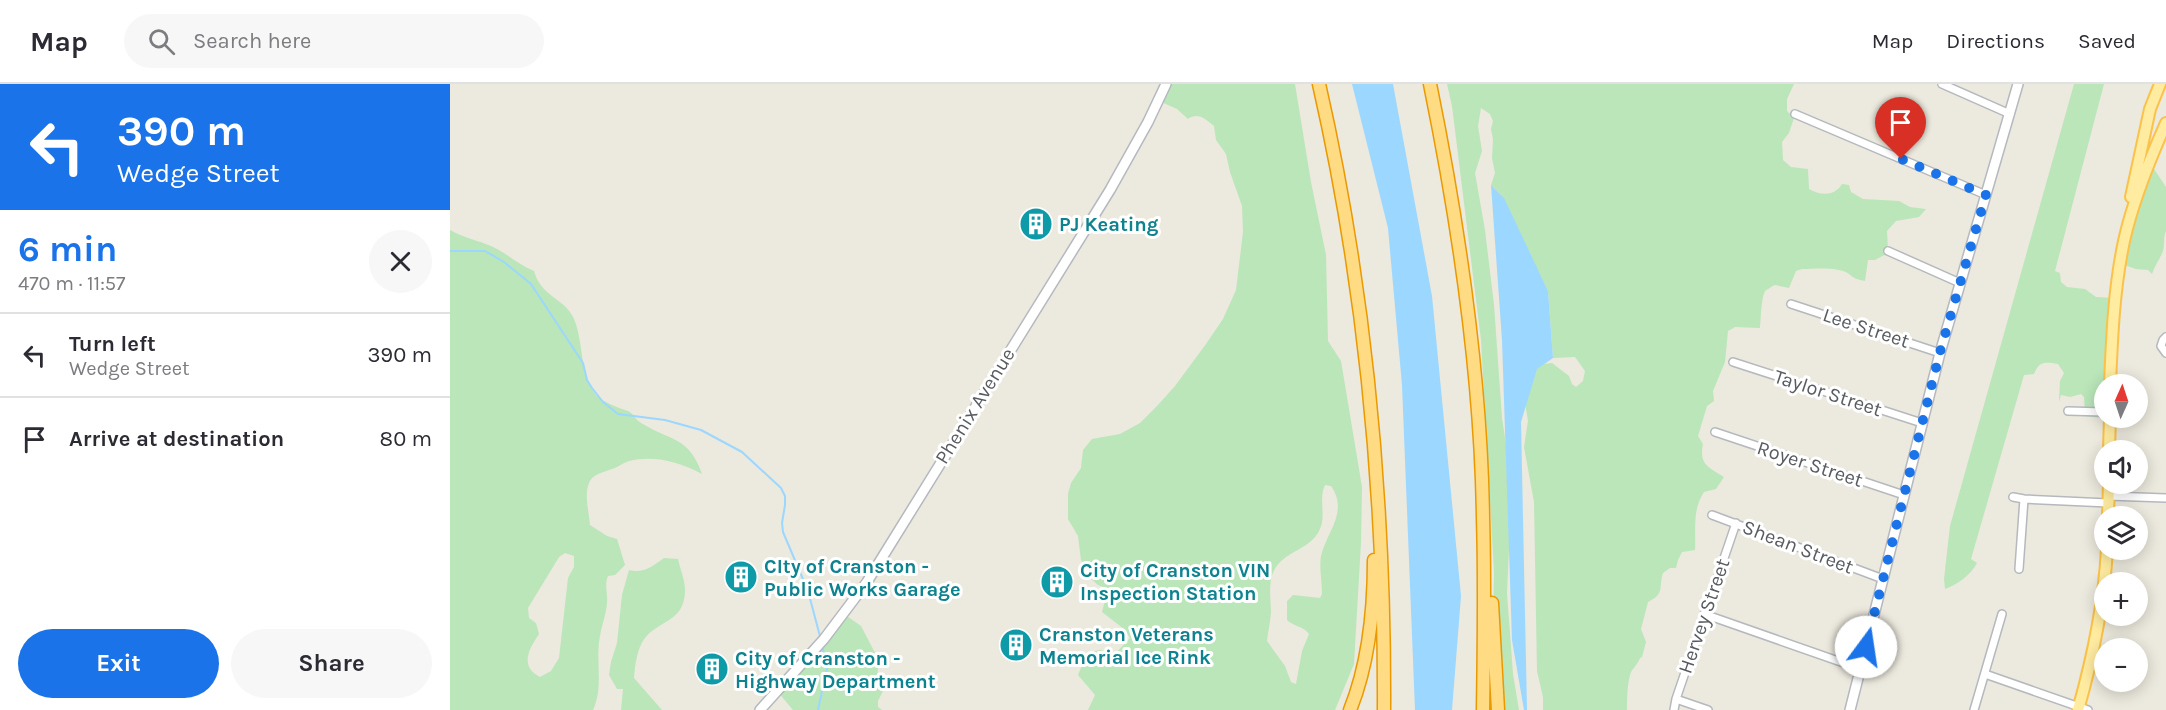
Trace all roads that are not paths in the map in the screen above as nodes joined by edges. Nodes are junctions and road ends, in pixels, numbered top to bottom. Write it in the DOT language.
graph roads {
  1 [pos="1166,84"];
  2 [pos="1319,84"];
  3 [pos="1430,84"];
  4 [pos="1942,84"];
  5 [pos="2019,84"];
  6 [pos="2160,84"];
  7 [pos="1795,114"];
  8 [pos="2010,114"];
  9 [pos="2166,123"];
  10 [pos="1986,195"];
  11 [pos="2129,222"];
  12 [pos="1888,251"];
  13 [pos="1960,283"];
  14 [pos="1791,304"];
  15 [pos="2166,337"];
  16 [pos="1940,352"];
  17 [pos="2166,353"];
  18 [pos="1733,362"];
  19 [pos="2111,374"];
  20 [pos="2068,411"];
  21 [pos="2094,411"];
  22 [pos="1922,423"];
  23 [pos="1715,432"];
  24 [pos="1377,478"];
  25 [pos="2108,494"];
  26 [pos="1904,495"];
  27 [pos="2013,496"];
  28 [pos="2166,498"];
  29 [pos="2024,499"];
  30 [pos="2108,499"];
  31 [pos="2108,506"];
  32 [pos="1712,514"];
  33 [pos="1484,519"];
  34 [pos="1736,524"];
  35 [pos="2106,560"];
  36 [pos="2019,569"];
  37 [pos="1883,579"];
  38 [pos="1704,614"];
  39 [pos="2002,614"];
  40 [pos="1861,669"];
  41 [pos="1985,674"];
  42 [pos="1676,699"];
  43 [pos="2082,709"];
  44 [pos="760,710"];
  45 [pos="1350,710"];
  46 [pos="1384,710"];
  47 [pos="1483,710"];
  48 [pos="1498,710"];
  49 [pos="1674,710"];
  50 [pos="1708,710"];
  51 [pos="1850,710"];
  52 [pos="1974,710"];
  1 -- 44 [label="main road, Phenix Avenue"];
  2 -- 24 [label="highway"];
  3 -- 33 [label="highway"];
  4 -- 8 [label="street"];
  5 -- 8 [label="main road"];
  6 -- 11 [label="main road"];
  7 -- 10 [label="street"];
  8 -- 10 [label="main road"];
  9 -- 11 [label="main road"];
  10 -- 13 [label="main road"];
  11 -- 19 [label="main road"];
  12 -- 13 [label="street"];
  13 -- 16 [label="main road"];
  14 -- 16 [label="street, Lee Street"];
  15 -- 17 [label="street"];
  16 -- 22 [label="main road"];
  18 -- 22 [label="street, Taylor Street"];
  20 -- 21 [label="street"];
  22 -- 26 [label="main road"];
  23 -- 26 [label="street, Royer Street"];
  24 -- 45 [label="highway"];
  24 -- 46 [label="highway"];
  25 -- 30 [label="main road"];
  26 -- 37 [label="main road"];
  27 -- 29 [label="street"];
  28 -- 30 [label="street"];
  29 -- 30 [label="street"];
  29 -- 36 [label="street"];
  30 -- 31 [label="main road"];
  32 -- 34 [label="street, Shean Street"];
  33 -- 47 [label="highway"];
  33 -- 48 [label="highway"];
  34 -- 37 [label="street, Shean Street"];
  34 -- 38 [label="street, Hervey Street"];
  35 -- 43 [label="main road"];
  37 -- 40 [label="main road"];
  38 -- 40 [label="street"];
  38 -- 42 [label="street, Hervey Street"];
  39 -- 41 [label="street"];
  40 -- 51 [label="main road"];
  41 -- 43 [label="street"];
  41 -- 52 [label="street"];
  42 -- 49 [label="street, Hervey Street"];
  42 -- 50 [label="street"];
}
